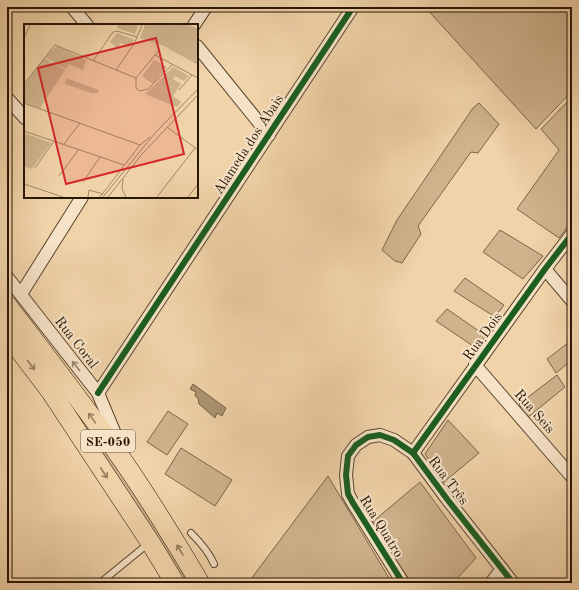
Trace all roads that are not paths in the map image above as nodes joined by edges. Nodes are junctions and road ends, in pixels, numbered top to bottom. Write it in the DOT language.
graph roads {
  1 [pos="72,7"];
  2 [pos="206,7"];
  3 [pos="353,7"];
  4 [pos="86,24"];
  5 [pos="195,24"];
  6 [pos="198,47"];
  7 [pos="7,98"];
  8 [pos="24,117"];
  9 [pos="269,135"];
  10 [pos="81,198"];
  11 [pos="572,234"];
  12 [pos="545,269"];
  13 [pos="7,277"];
  14 [pos="14,299"];
  15 [pos="572,301"];
  16 [pos="7,334"];
  17 [pos="475,365"];
  18 [pos="98,393"];
  19 [pos="413,453"];
  20 [pos="348,456"];
  21 [pos="132,475"];
  22 [pos="572,477"];
  23 [pos="191,533"];
  24 [pos="150,542"];
  25 [pos="214,564"];
  26 [pos="502,569"];
  27 [pos="100,583"];
  28 [pos="175,583"];
  29 [pos="200,583"];
  30 [pos="403,583"];
  31 [pos="491,583"];
  32 [pos="513,583"];
  1 -- 4 [label="street"];
  2 -- 5 [label="street"];
  3 -- 9 [label="street, Alameda dos Abais"];
  6 -- 9 [label="street"];
  7 -- 8 [label="street"];
  9 -- 18 [label="street, Alameda dos Abais"];
  10 -- 14 [label="street"];
  11 -- 12 [label="street, Rua Dois"];
  12 -- 15 [label="street"];
  12 -- 17 [label="street, Rua Dois"];
  13 -- 14 [label="street, Rua Coral"];
  18 -- 14 [label="street, Rua Coral, one-way"];
  21 -- 14 [label="main road, SE-050, one-way"];
  16 -- 24 [label="main road, SE-050, one-way"];
  17 -- 19 [label="street, Rua Dois"];
  17 -- 22 [label="street, Rua Seis"];
  18 -- 21 [label="street, Rua Coral"];
  19 -- 20 [label="street, Rua Três"];
  19 -- 26 [label="street, Rua Três"];
  20 -- 30 [label="street, Rua Quatro"];
  29 -- 21 [label="main road, SE-050, one-way"];
  23 -- 25 [label="lane"];
  24 -- 27 [label="lane"];
  24 -- 28 [label="main road, SE-050"];
  26 -- 31 [label="street"];
  26 -- 32 [label="street, Rua Três"];
}
